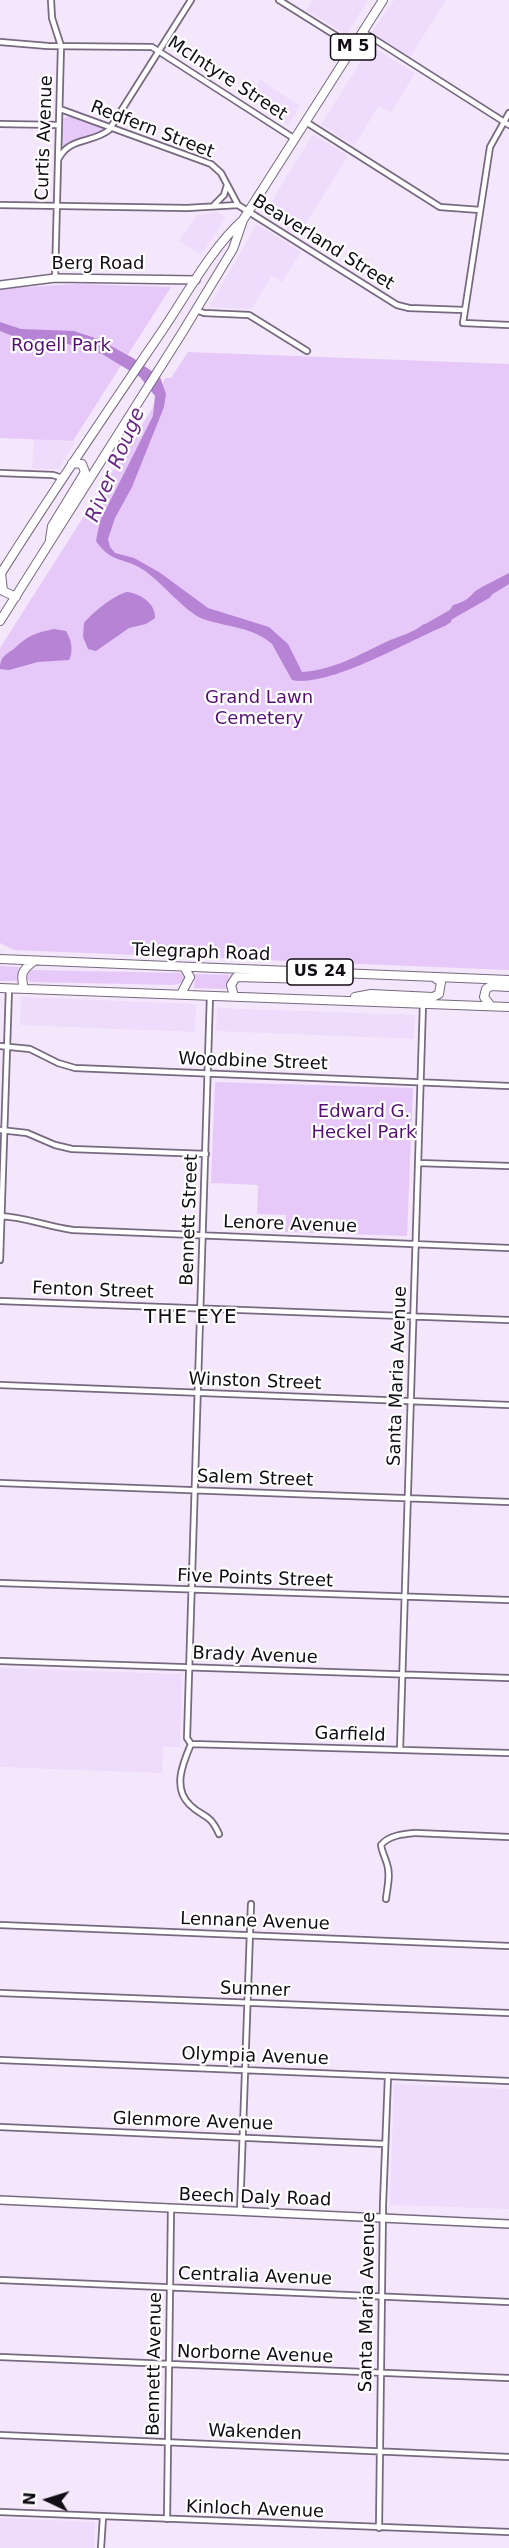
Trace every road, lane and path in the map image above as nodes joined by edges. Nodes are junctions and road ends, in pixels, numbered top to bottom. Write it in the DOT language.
graph roads {
  1 [pos="51,0"];
  2 [pos="191,0"];
  3 [pos="279,0"];
  4 [pos="383,0"];
  5 [pos="363,32"];
  6 [pos="0,42"];
  7 [pos="61,46"];
  8 [pos="354,47"];
  9 [pos="158,52"];
  10 [pos="60,109"];
  11 [pos="509,113"];
  12 [pos="306,122"];
  13 [pos="506,123"];
  14 [pos="0,124"];
  15 [pos="59,125"];
  16 [pos="111,127"];
  17 [pos="295,139"];
  18 [pos="59,159"];
  19 [pos="227,185"];
  20 [pos="0,205"];
  21 [pos="57,205"];
  22 [pos="214,205"];
  23 [pos="238,205"];
  24 [pos="480,210"];
  25 [pos="249,212"];
  26 [pos="243,220"];
  27 [pos="55,278"];
  28 [pos="196,280"];
  29 [pos="0,285"];
  30 [pos="211,285"];
  31 [pos="183,299"];
  32 [pos="196,310"];
  33 [pos="464,310"];
  34 [pos="509,325"];
  35 [pos="308,351"];
  36 [pos="72,463"];
  37 [pos="0,473"];
  38 [pos="62,478"];
  39 [pos="50,543"];
  40 [pos="4,560"];
  41 [pos="0,574"];
  42 [pos="16,597"];
  43 [pos="0,621"];
  44 [pos="0,959"];
  45 [pos="34,961"];
  46 [pos="184,967"];
  47 [pos="328,973"];
  48 [pos="432,977"];
  49 [pos="509,980"];
  50 [pos="509,987"];
  51 [pos="4,988"];
  52 [pos="24,989"];
  53 [pos="181,994"];
  54 [pos="210,995"];
  55 [pos="234,996"];
  56 [pos="335,999"];
  57 [pos="423,1003"];
  58 [pos="494,1007"];
  59 [pos="509,1007"];
  60 [pos="3,1046"];
  61 [pos="208,1074"];
  62 [pos="420,1082"];
  63 [pos="509,1086"];
  64 [pos="2,1130"];
  65 [pos="206,1154"];
  66 [pos="418,1163"];
  67 [pos="509,1166"];
  68 [pos="1,1216"];
  69 [pos="203,1236"];
  70 [pos="415,1244"];
  71 [pos="509,1248"];
  72 [pos="0,1260"];
  73 [pos="0,1301"];
  74 [pos="201,1308"];
  75 [pos="413,1317"];
  76 [pos="509,1320"];
  77 [pos="0,1385"];
  78 [pos="198,1393"];
  79 [pos="411,1401"];
  80 [pos="509,1405"];
  81 [pos="0,1483"];
  82 [pos="195,1491"];
  83 [pos="408,1498"];
  84 [pos="509,1502"];
  85 [pos="0,1583"];
  86 [pos="193,1590"];
  87 [pos="405,1597"];
  88 [pos="509,1600"];
  89 [pos="0,1661"];
  90 [pos="190,1668"];
  91 [pos="402,1675"];
  92 [pos="509,1678"];
  93 [pos="191,1744"];
  94 [pos="400,1750"];
  95 [pos="509,1753"];
  96 [pos="219,1834"];
  97 [pos="509,1837"];
  98 [pos="386,1899"];
  99 [pos="251,1904"];
  100 [pos="0,1925"];
  101 [pos="249,1936"];
  102 [pos="509,1946"];
  103 [pos="0,1993"];
  104 [pos="247,2004"];
  105 [pos="509,2013"];
  106 [pos="0,2060"];
  107 [pos="244,2070"];
  108 [pos="388,2076"];
  109 [pos="509,2081"];
  110 [pos="0,2127"];
  111 [pos="242,2137"];
  112 [pos="385,2144"];
  113 [pos="0,2200"];
  114 [pos="171,2209"];
  115 [pos="240,2212"];
  116 [pos="383,2218"];
  117 [pos="509,2223"];
  118 [pos="0,2280"];
  119 [pos="170,2287"];
  120 [pos="382,2296"];
  121 [pos="509,2302"];
  122 [pos="0,2358"];
  123 [pos="169,2365"];
  124 [pos="381,2374"];
  125 [pos="509,2378"];
  126 [pos="0,2435"];
  127 [pos="168,2443"];
  128 [pos="380,2452"];
  129 [pos="509,2457"];
  130 [pos="0,2512"];
  131 [pos="103,2517"];
  132 [pos="167,2519"];
  133 [pos="379,2528"];
  134 [pos="509,2532"];
  135 [pos="101,2548"];
  1 -- 7 [label="street, Curtis Avenue"];
  2 -- 9 [label="street"];
  3 -- 8 [label="street"];
  4 -- 5 [label="main road, M 5"];
  5 -- 8 [label="main road, M 5"];
  5 -- 13 [label="street"];
  6 -- 7 [label="street, McIntyre Street"];
  7 -- 9 [label="street, McIntyre Street"];
  7 -- 10 [label="street, Curtis Avenue"];
  8 -- 12 [label="main road, M 5"];
  9 -- 16 [label="street"];
  9 -- 17 [label="street, McIntyre Street"];
  10 -- 15 [label="street, Curtis Avenue"];
  10 -- 16 [label="street, Redfern Street"];
  11 -- 13 [label="street"];
  12 -- 17 [label="main road, M 5"];
  12 -- 24 [label="street, McIntyre Street"];
  13 -- 24 [label="street"];
  14 -- 15 [label="street"];
  15 -- 18 [label="street, Curtis Avenue"];
  16 -- 18 [label="street"];
  16 -- 19 [label="street, Redfern Street"];
  17 -- 25 [label="main road, M 5"];
  18 -- 21 [label="street, Curtis Avenue"];
  19 -- 22 [label="street"];
  19 -- 23 [label="street, Beaverland Street"];
  20 -- 21 [label="street, Beaverland Street"];
  21 -- 22 [label="street, Beaverland Street"];
  21 -- 27 [label="street, Curtis Avenue"];
  22 -- 23 [label="street, Beaverland Street"];
  23 -- 25 [label="street, Beaverland Street"];
  24 -- 33 [label="street"];
  25 -- 26 [label="main road, M 5"];
  25 -- 33 [label="street, Beaverland Street"];
  26 -- 28 [label="main road, M 5"];
  26 -- 30 [label="main road, M 5"];
  27 -- 28 [label="main road, Berg Road"];
  27 -- 29 [label="main road, Berg Road"];
  28 -- 30 [label="main road"];
  28 -- 31 [label="main road, M 5"];
  30 -- 32 [label="main road, M 5"];
  31 -- 32 [label="main road"];
  31 -- 36 [label="main road, M 5"];
  32 -- 35 [label="street"];
  32 -- 39 [label="main road, M 5"];
  33 -- 34 [label="street"];
  36 -- 38 [label="main road, M 5"];
  36 -- 39 [label="main road"];
  37 -- 38 [label="street"];
  38 -- 40 [label="main road, M 5"];
  39 -- 42 [label="main road, M 5"];
  40 -- 41 [label="main road, M 5"];
  41 -- 42 [label="main road"];
  42 -- 43 [label="main road, M 5"];
  44 -- 45 [label="main road, Telegraph Road / US 24"];
  45 -- 46 [label="main road, Telegraph Road / US 24"];
  45 -- 52 [label="main road"];
  46 -- 47 [label="main road, Telegraph Road / US 24"];
  46 -- 53 [label="main road"];
  47 -- 48 [label="main road, Telegraph Road / US 24"];
  47 -- 55 [label="main road"];
  48 -- 49 [label="main road, Telegraph Road / US 24"];
  48 -- 56 [label="main road"];
  50 -- 58 [label="main road"];
  51 -- 52 [label="main road, US 24"];
  51 -- 60 [label="street"];
  52 -- 53 [label="main road, US 24"];
  53 -- 54 [label="main road, US 24"];
  54 -- 55 [label="main road, US 24"];
  54 -- 61 [label="street, Bennett Street"];
  55 -- 56 [label="main road, US 24"];
  56 -- 57 [label="main road, US 24"];
  57 -- 58 [label="main road, US 24"];
  57 -- 62 [label="street, Santa Maria Avenue"];
  58 -- 59 [label="main road"];
  60 -- 61 [label="street, Woodbine Street"];
  60 -- 64 [label="street"];
  61 -- 62 [label="street, Woodbine Street"];
  61 -- 65 [label="street, Bennett Street"];
  62 -- 63 [label="street, Woodbine Street"];
  62 -- 66 [label="street, Santa Maria Avenue"];
  64 -- 65 [label="street"];
  64 -- 68 [label="street"];
  65 -- 69 [label="street, Bennett Street"];
  66 -- 67 [label="street"];
  66 -- 70 [label="street, Santa Maria Avenue"];
  68 -- 69 [label="street, Lenore Avenue"];
  68 -- 72 [label="street"];
  69 -- 70 [label="street, Lenore Avenue"];
  69 -- 74 [label="street, Bennett Street"];
  70 -- 71 [label="street, Lenore Avenue"];
  70 -- 75 [label="street, Santa Maria Avenue"];
  73 -- 74 [label="street, Fenton Street"];
  74 -- 75 [label="street, Fenton Street"];
  74 -- 78 [label="street, Bennett Street"];
  75 -- 76 [label="street, Fenton Street"];
  75 -- 79 [label="street, Santa Maria Avenue"];
  77 -- 78 [label="street, Winston Street"];
  78 -- 79 [label="street, Winston Street"];
  78 -- 82 [label="street, Bennett Street"];
  79 -- 80 [label="street, Winston Street"];
  79 -- 83 [label="street, Santa Maria Avenue"];
  81 -- 82 [label="street, Salem Street"];
  82 -- 83 [label="street, Salem Street"];
  82 -- 86 [label="street, Bennett Street"];
  83 -- 84 [label="street, Salem Street"];
  83 -- 87 [label="street, Santa Maria Avenue"];
  85 -- 86 [label="street, Five Points Street"];
  86 -- 87 [label="street, Five Points Street"];
  86 -- 90 [label="street, Bennett Street"];
  87 -- 88 [label="street, Five Points Street"];
  87 -- 91 [label="street, Santa Maria Avenue"];
  89 -- 90 [label="street, Brady Avenue"];
  90 -- 91 [label="street, Brady Avenue"];
  90 -- 93 [label="street, Bennett Street"];
  91 -- 92 [label="street, Brady Avenue"];
  91 -- 94 [label="street, Santa Maria Avenue"];
  93 -- 94 [label="street, Garfield"];
  93 -- 96 [label="street"];
  94 -- 95 [label="street, Garfield"];
  97 -- 98 [label="street"];
  99 -- 101 [label="street"];
  100 -- 101 [label="street, Lennane Avenue"];
  101 -- 102 [label="street, Lennane Avenue"];
  101 -- 104 [label="street"];
  103 -- 104 [label="street, Sumner"];
  104 -- 105 [label="street, Sumner"];
  104 -- 107 [label="street"];
  106 -- 107 [label="street, Olympia Avenue"];
  107 -- 108 [label="street, Olympia Avenue"];
  107 -- 111 [label="street"];
  108 -- 109 [label="street, Olympia Avenue"];
  108 -- 112 [label="street, Santa Maria Avenue"];
  110 -- 111 [label="street, Glenmore Avenue"];
  111 -- 112 [label="street, Glenmore Avenue"];
  111 -- 115 [label="street"];
  112 -- 116 [label="street, Santa Maria Avenue"];
  113 -- 114 [label="main road, Beech Daly Road"];
  114 -- 115 [label="main road, Beech Daly Road"];
  114 -- 119 [label="street, Bennett Avenue"];
  115 -- 116 [label="main road, Beech Daly Road"];
  116 -- 117 [label="main road, Beech Daly Road"];
  116 -- 120 [label="street, Santa Maria Avenue"];
  118 -- 119 [label="street, Centralia Avenue"];
  119 -- 120 [label="street, Centralia Avenue"];
  119 -- 123 [label="street, Bennett Avenue"];
  120 -- 121 [label="street, Centralia Avenue"];
  120 -- 124 [label="street, Santa Maria Avenue"];
  122 -- 123 [label="street, Norborne Avenue"];
  123 -- 124 [label="street, Norborne Avenue"];
  123 -- 127 [label="street, Bennett Avenue"];
  124 -- 125 [label="street, Norborne Avenue"];
  124 -- 128 [label="street, Santa Maria Avenue"];
  126 -- 127 [label="street, Wakenden"];
  127 -- 128 [label="street, Wakenden"];
  127 -- 132 [label="street, Bennett Avenue"];
  128 -- 129 [label="street, Wakenden"];
  128 -- 133 [label="street, Santa Maria Avenue"];
  130 -- 131 [label="street, Kinloch Avenue"];
  131 -- 132 [label="street, Kinloch Avenue"];
  131 -- 135 [label="street"];
  132 -- 133 [label="street, Kinloch Avenue"];
  133 -- 134 [label="street, Kinloch Avenue"];
}
